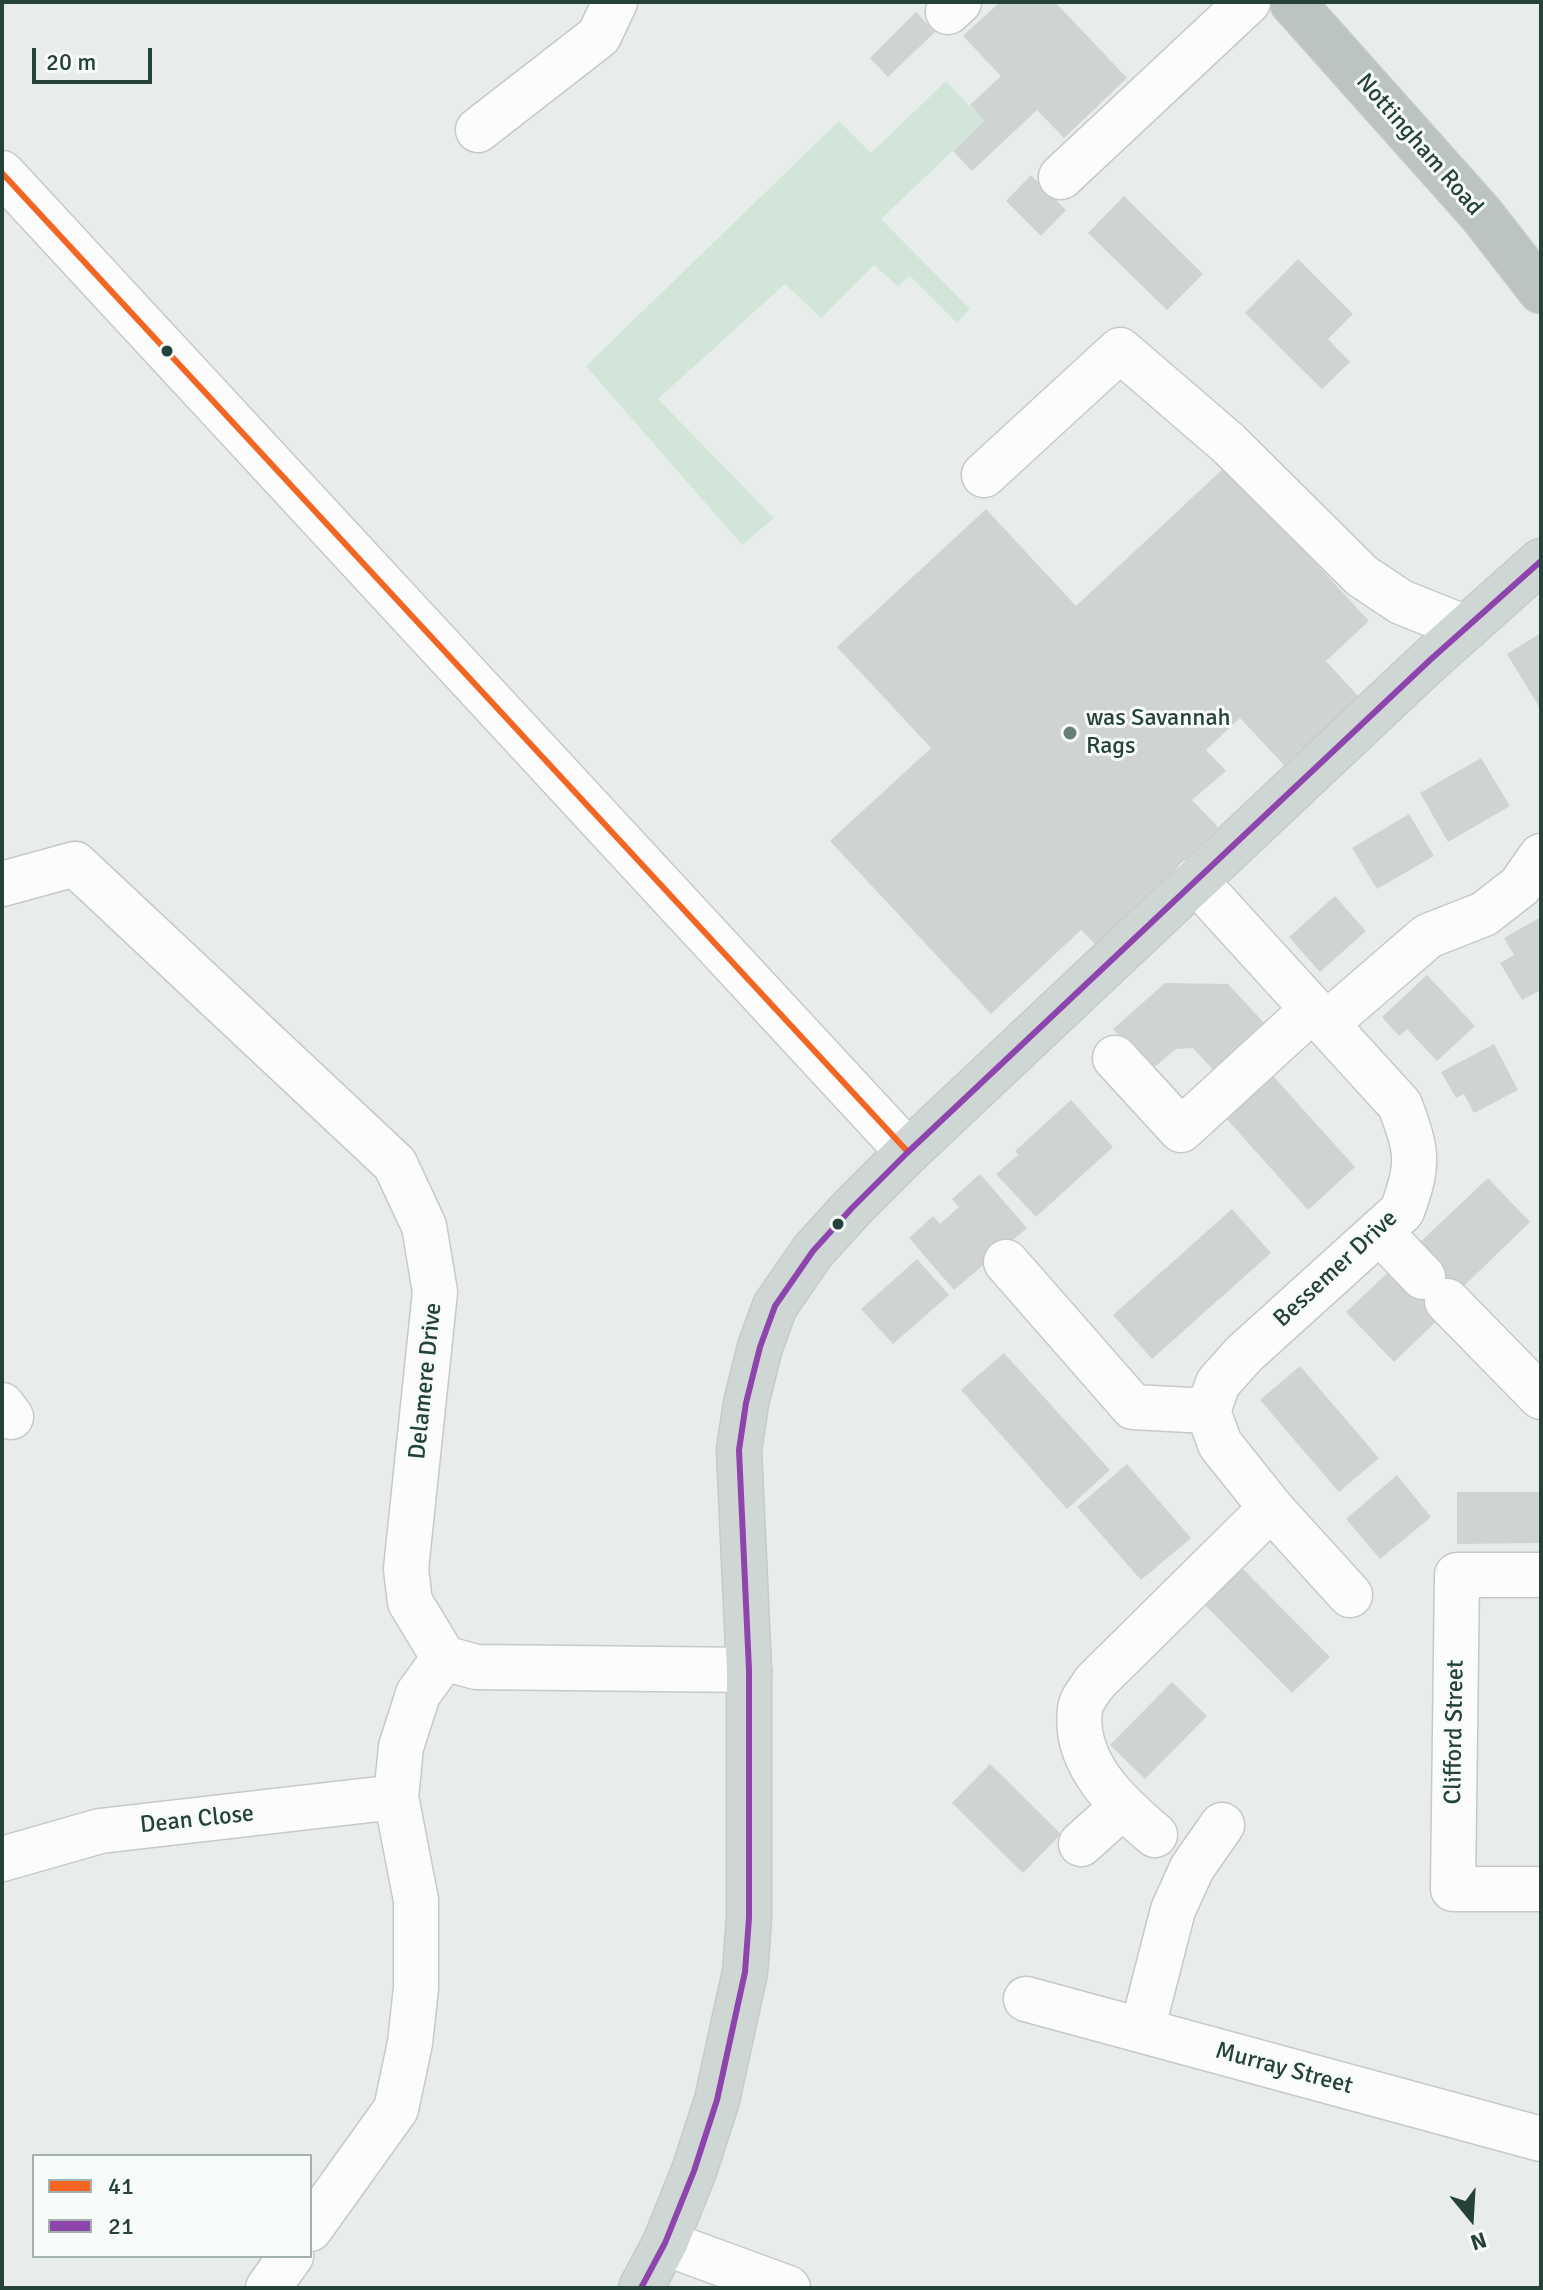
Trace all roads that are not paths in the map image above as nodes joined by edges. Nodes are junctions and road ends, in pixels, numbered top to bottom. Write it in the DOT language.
graph roads {
  1 [pos="615,2"];
  2 [pos="1248,2"];
  3 [pos="1292,2"];
  4 [pos="478,130"];
  5 [pos="2,173"];
  6 [pos="1061,177"];
  7 [pos="1541,291"];
  8 [pos="984,475"];
  9 [pos="1541,561"];
  10 [pos="1466,628"];
  11 [pos="1541,856"];
  12 [pos="1195,880"];
  13 [pos="2,884"];
  14 [pos="1320,1016"];
  15 [pos="1115,1058"];
  16 [pos="908,1152"];
  17 [pos="1380,1232"];
  18 [pos="1006,1262"];
  19 [pos="1541,1397"];
  20 [pos="1208,1411"];
  21 [pos="1271,1508"];
  22 [pos="1541,1575"];
  23 [pos="1350,1595"];
  24 [pos="444,1658"];
  25 [pos="749,1670"];
  26 [pos="396,1797"];
  27 [pos="1122,1807"];
  28 [pos="1222,1825"];
  29 [pos="1155,1835"];
  30 [pos="1081,1844"];
  31 [pos="2,1859"];
  32 [pos="1541,1889"];
  33 [pos="1026,1999"];
  34 [pos="1142,2030"];
  35 [pos="1541,2139"];
  36 [pos="312,2226"];
  37 [pos="665,2243"];
  38 [pos="290,2258"];
  39 [pos="268,2288"];
  40 [pos="641,2288"];
  41 [pos="788,2288"];
  1 -- 4 [label="street"];
  2 -- 6 [label="street"];
  3 -- 7 [label="highway, Nottingham Road"];
  5 -- 16 [label="street"];
  8 -- 10 [label="street"];
  9 -- 10 [label="main road"];
  10 -- 12 [label="main road"];
  11 -- 14 [label="street"];
  12 -- 14 [label="street, Bessemer Drive"];
  12 -- 16 [label="main road"];
  13 -- 24 [label="street, Delamere Drive"];
  14 -- 15 [label="street"];
  14 -- 17 [label="street, Bessemer Drive"];
  16 -- 25 [label="main road"];
  17 -- 19 [label="street"];
  17 -- 20 [label="street, Bessemer Drive"];
  18 -- 20 [label="street"];
  20 -- 21 [label="street"];
  21 -- 23 [label="street"];
  21 -- 27 [label="street"];
  22 -- 32 [label="street, Clifford Street"];
  24 -- 25 [label="street"];
  24 -- 26 [label="street"];
  25 -- 37 [label="main road"];
  26 -- 31 [label="street, Dean Close"];
  26 -- 36 [label="street"];
  27 -- 29 [label="street"];
  27 -- 30 [label="street"];
  28 -- 34 [label="street"];
  33 -- 34 [label="street, Murray Street"];
  34 -- 35 [label="street, Murray Street"];
  37 -- 40 [label="main road"];
  37 -- 41 [label="street"];
  38 -- 39 [label="street"];
}
